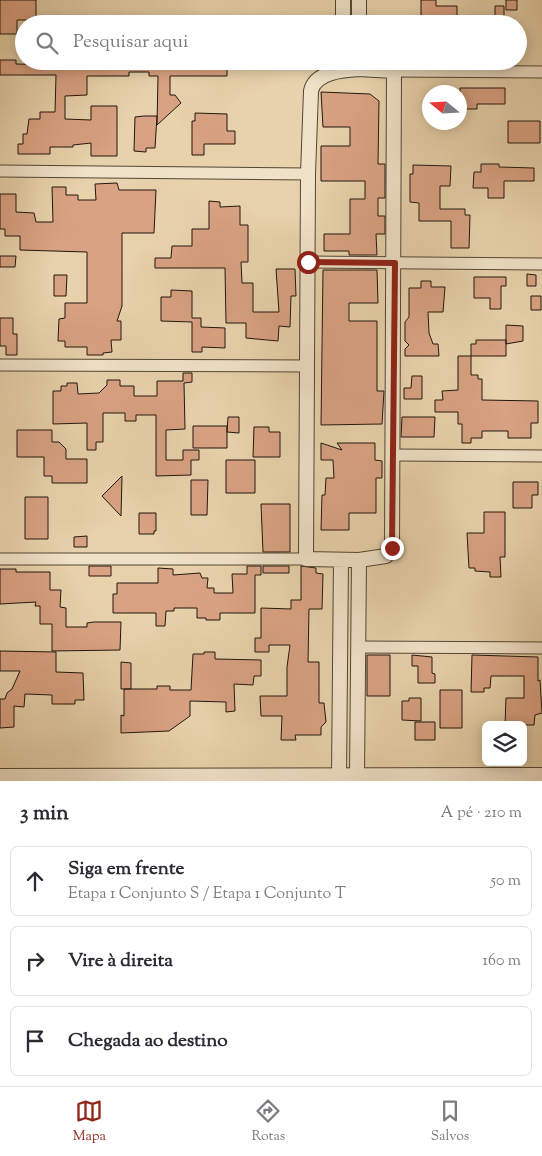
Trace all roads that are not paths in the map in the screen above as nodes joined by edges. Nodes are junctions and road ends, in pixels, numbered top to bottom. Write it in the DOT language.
graph roads {
  1 [pos="343,0"];
  2 [pos="359,0"];
  3 [pos="343,15"];
  4 [pos="359,15"];
  5 [pos="336,70"];
  6 [pos="388,70"];
  7 [pos="394,71"];
  8 [pos="542,72"];
  9 [pos="0,171"];
  10 [pos="308,174"];
  11 [pos="308,262"];
  12 [pos="395,263"];
  13 [pos="542,264"];
  14 [pos="0,365"];
  15 [pos="306,366"];
  16 [pos="394,455"];
  17 [pos="542,456"];
  18 [pos="0,559"];
  19 [pos="306,559"];
  20 [pos="341,560"];
  21 [pos="359,560"];
  22 [pos="358,647"];
  23 [pos="542,648"];
  24 [pos="542,775"];
  25 [pos="0,776"];
  26 [pos="339,776"];
  27 [pos="357,778"];
  1 -- 3 [label="street"];
  2 -- 4 [label="street"];
  5 -- 10 [label="street"];
  6 -- 7 [label="street"];
  7 -- 8 [label="street"];
  7 -- 12 [label="street"];
  9 -- 10 [label="street"];
  10 -- 11 [label="street"];
  11 -- 12 [label="street"];
  11 -- 15 [label="street"];
  12 -- 13 [label="street"];
  12 -- 16 [label="street"];
  14 -- 15 [label="street"];
  15 -- 19 [label="street"];
  16 -- 17 [label="street"];
  16 -- 21 [label="street"];
  18 -- 19 [label="street"];
  19 -- 20 [label="street"];
  20 -- 21 [label="street"];
  20 -- 26 [label="street"];
  21 -- 22 [label="street"];
  22 -- 23 [label="street"];
  22 -- 27 [label="street"];
  24 -- 27 [label="street"];
  25 -- 26 [label="street"];
  26 -- 27 [label="street"];
}
